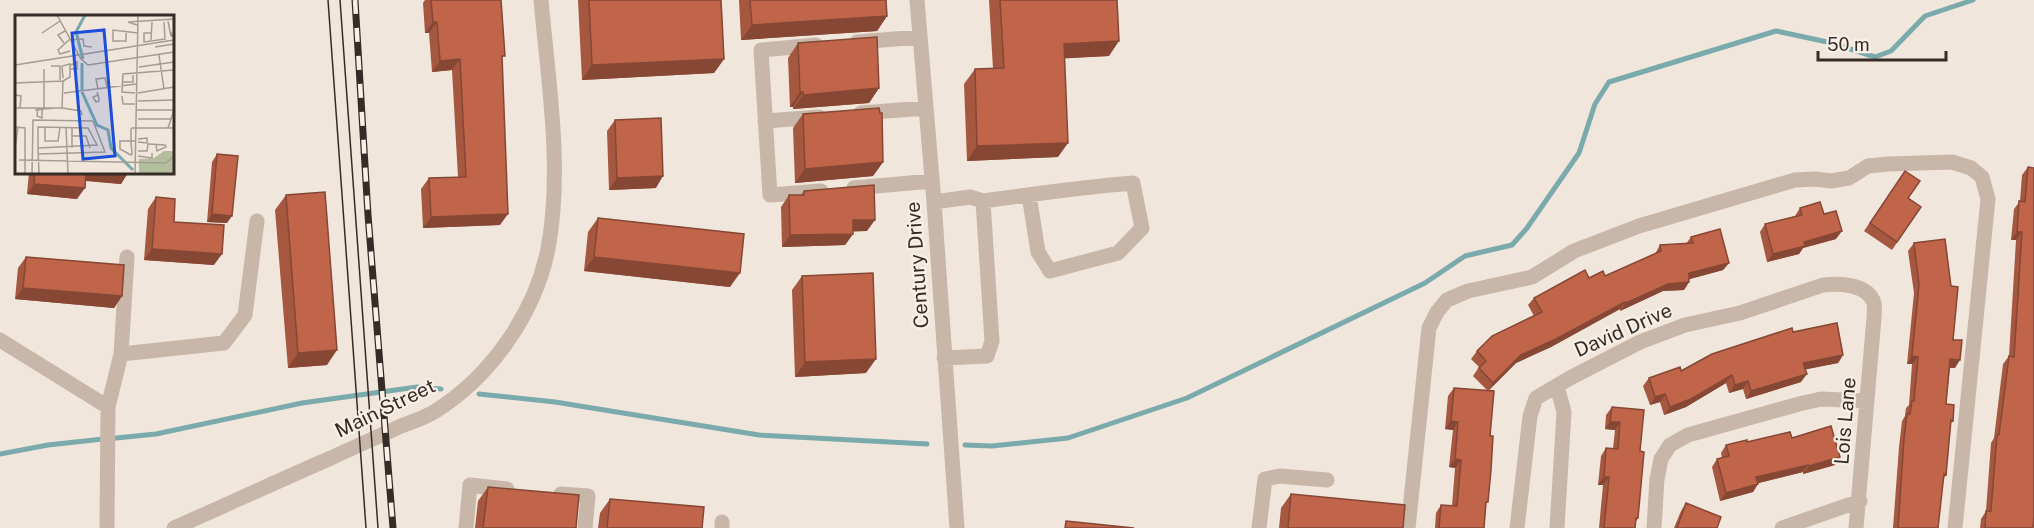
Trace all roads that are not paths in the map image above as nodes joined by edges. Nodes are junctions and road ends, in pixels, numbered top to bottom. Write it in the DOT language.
graph roads {
  1 [pos="541,0"];
  2 [pos="917,0"];
  3 [pos="920,37"];
  4 [pos="926,108"];
  5 [pos="765,121"];
  6 [pos="932,181"];
  7 [pos="1029,195"];
  8 [pos="983,201"];
  9 [pos="934,202"];
  10 [pos="257,221"];
  11 [pos="127,257"];
  12 [pos="1874,318"];
  13 [pos="0,340"];
  14 [pos="121,354"];
  15 [pos="944,358"];
  16 [pos="1557,386"];
  17 [pos="1868,401"];
  18 [pos="108,407"];
  19 [pos="1327,480"];
  20 [pos="517,489"];
  21 [pos="541,492"];
  22 [pos="1860,501"];
  23 [pos="107,528"];
  24 [pos="174,528"];
  25 [pos="466,528"];
  26 [pos="585,528"];
  27 [pos="957,528"];
  28 [pos="1259,528"];
  29 [pos="1408,528"];
  30 [pos="1517,528"];
  31 [pos="1557,528"];
  32 [pos="1654,528"];
  33 [pos="1782,528"];
  34 [pos="1857,528"];
  35 [pos="1955,528"];
  1 -- 24 [label="street, Main Street"];
  2 -- 3 [label="street, Century Drive"];
  3 -- 4 [label="street, Century Drive"];
  3 -- 5 [label="street"];
  4 -- 5 [label="street"];
  4 -- 6 [label="street, Century Drive"];
  5 -- 6 [label="street"];
  6 -- 9 [label="street, Century Drive"];
  7 -- 7 [label="street"];
  7 -- 8 [label="street"];
  8 -- 9 [label="street"];
  8 -- 15 [label="street"];
  9 -- 15 [label="street, Century Drive"];
  10 -- 14 [label="street"];
  11 -- 14 [label="street"];
  12 -- 16 [label="street, David Drive"];
  12 -- 17 [label="street, Lois Lane"];
  13 -- 18 [label="street"];
  14 -- 18 [label="street"];
  15 -- 27 [label="street, Century Drive"];
  16 -- 30 [label="street, David Drive"];
  16 -- 31 [label="street"];
  17 -- 22 [label="street, Lois Lane"];
  17 -- 32 [label="street"];
  18 -- 23 [label="street"];
  19 -- 28 [label="street"];
  20 -- 25 [label="street"];
  21 -- 26 [label="street"];
  22 -- 33 [label="street"];
  22 -- 34 [label="street, Lois Lane"];
  29 -- 35 [label="street"];
}
